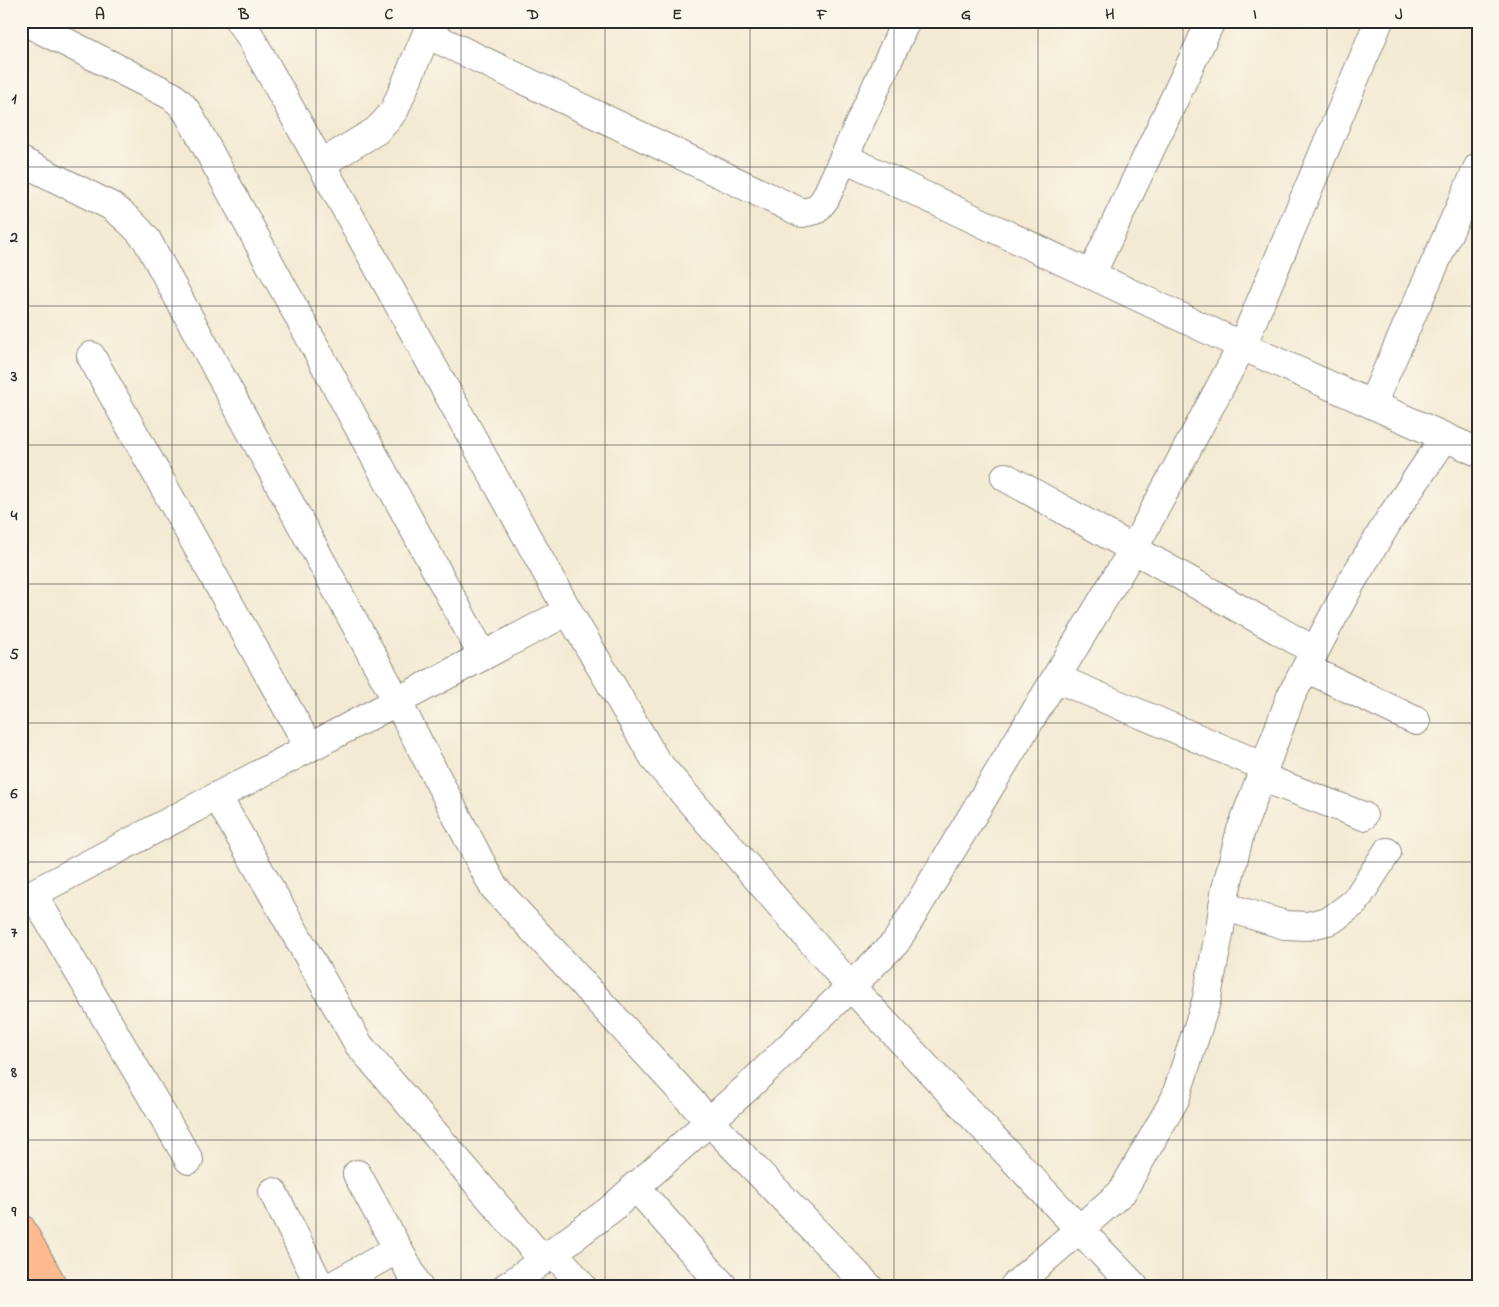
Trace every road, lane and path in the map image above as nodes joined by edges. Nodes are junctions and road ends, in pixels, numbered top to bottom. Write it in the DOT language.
graph roads {
  1 [pos="24,21"];
  2 [pos="239,21"];
  3 [pos="906,21"];
  4 [pos="1379,21"];
  5 [pos="1210,23"];
  6 [pos="430,28"];
  7 [pos="845,158"];
  8 [pos="21,161"];
  9 [pos="322,164"];
  10 [pos="1478,167"];
  11 [pos="1091,274"];
  12 [pos="1242,346"];
  13 [pos="91,356"];
  14 [pos="1372,404"];
  15 [pos="1445,437"];
  16 [pos="1478,452"];
  17 [pos="1005,477"];
  18 [pos="1133,550"];
  19 [pos="568,611"];
  20 [pos="483,656"];
  21 [pos="1310,660"];
  22 [pos="1056,678"];
  23 [pos="397,701"];
  24 [pos="1416,721"];
  25 [pos="309,747"];
  26 [pos="1263,772"];
  27 [pos="218,796"];
  28 [pos="1363,816"];
  29 [pos="1387,852"];
  30 [pos="27,897"];
  31 [pos="1223,906"];
  32 [pos="850,986"];
  33 [pos="708,1121"];
  34 [pos="189,1160"];
  35 [pos="357,1174"];
  36 [pos="635,1186"];
  37 [pos="273,1192"];
  38 [pos="21,1228"];
  39 [pos="1079,1229"];
  40 [pos="398,1249"];
  41 [pos="549,1256"];
  42 [pos="53,1286"];
  43 [pos="320,1286"];
  44 [pos="332,1286"];
  45 [pos="418,1286"];
  46 [pos="507,1286"];
  47 [pos="582,1286"];
  48 [pos="723,1286"];
  49 [pos="868,1286"];
  50 [pos="1014,1286"];
  51 [pos="1134,1286"];
  1 -- 20 [label="street"];
  2 -- 9 [label="street"];
  3 -- 7 [label="street"];
  4 -- 12 [label="street"];
  5 -- 11 [label="street"];
  6 -- 7 [label="street"];
  6 -- 9 [label="street"];
  7 -- 11 [label="street"];
  8 -- 23 [label="street"];
  9 -- 19 [label="street"];
  10 -- 14 [label="street"];
  11 -- 12 [label="street"];
  12 -- 14 [label="street"];
  12 -- 18 [label="street"];
  13 -- 25 [label="street"];
  14 -- 15 [label="street"];
  15 -- 16 [label="street"];
  15 -- 21 [label="street"];
  17 -- 18 [label="street"];
  18 -- 21 [label="street"];
  18 -- 22 [label="street"];
  19 -- 20 [label="street"];
  19 -- 32 [label="street"];
  20 -- 23 [label="street"];
  21 -- 24 [label="street"];
  21 -- 26 [label="street"];
  22 -- 26 [label="street"];
  22 -- 32 [label="street"];
  23 -- 25 [label="street"];
  23 -- 33 [label="street"];
  25 -- 27 [label="street"];
  26 -- 28 [label="street"];
  26 -- 31 [label="street"];
  27 -- 30 [label="street"];
  27 -- 41 [label="street"];
  29 -- 31 [label="street"];
  30 -- 34 [label="street"];
  31 -- 39 [label="street"];
  32 -- 33 [label="street"];
  32 -- 39 [label="street"];
  33 -- 36 [label="street"];
  33 -- 49 [label="street"];
  35 -- 40 [label="street"];
  36 -- 41 [label="street"];
  36 -- 48 [label="street"];
  37 -- 43 [label="street"];
  38 -- 42 [label="main road"];
  39 -- 50 [label="street"];
  39 -- 51 [label="street"];
  40 -- 44 [label="street"];
  40 -- 45 [label="street"];
  41 -- 46 [label="street"];
  41 -- 47 [label="street"];
}
